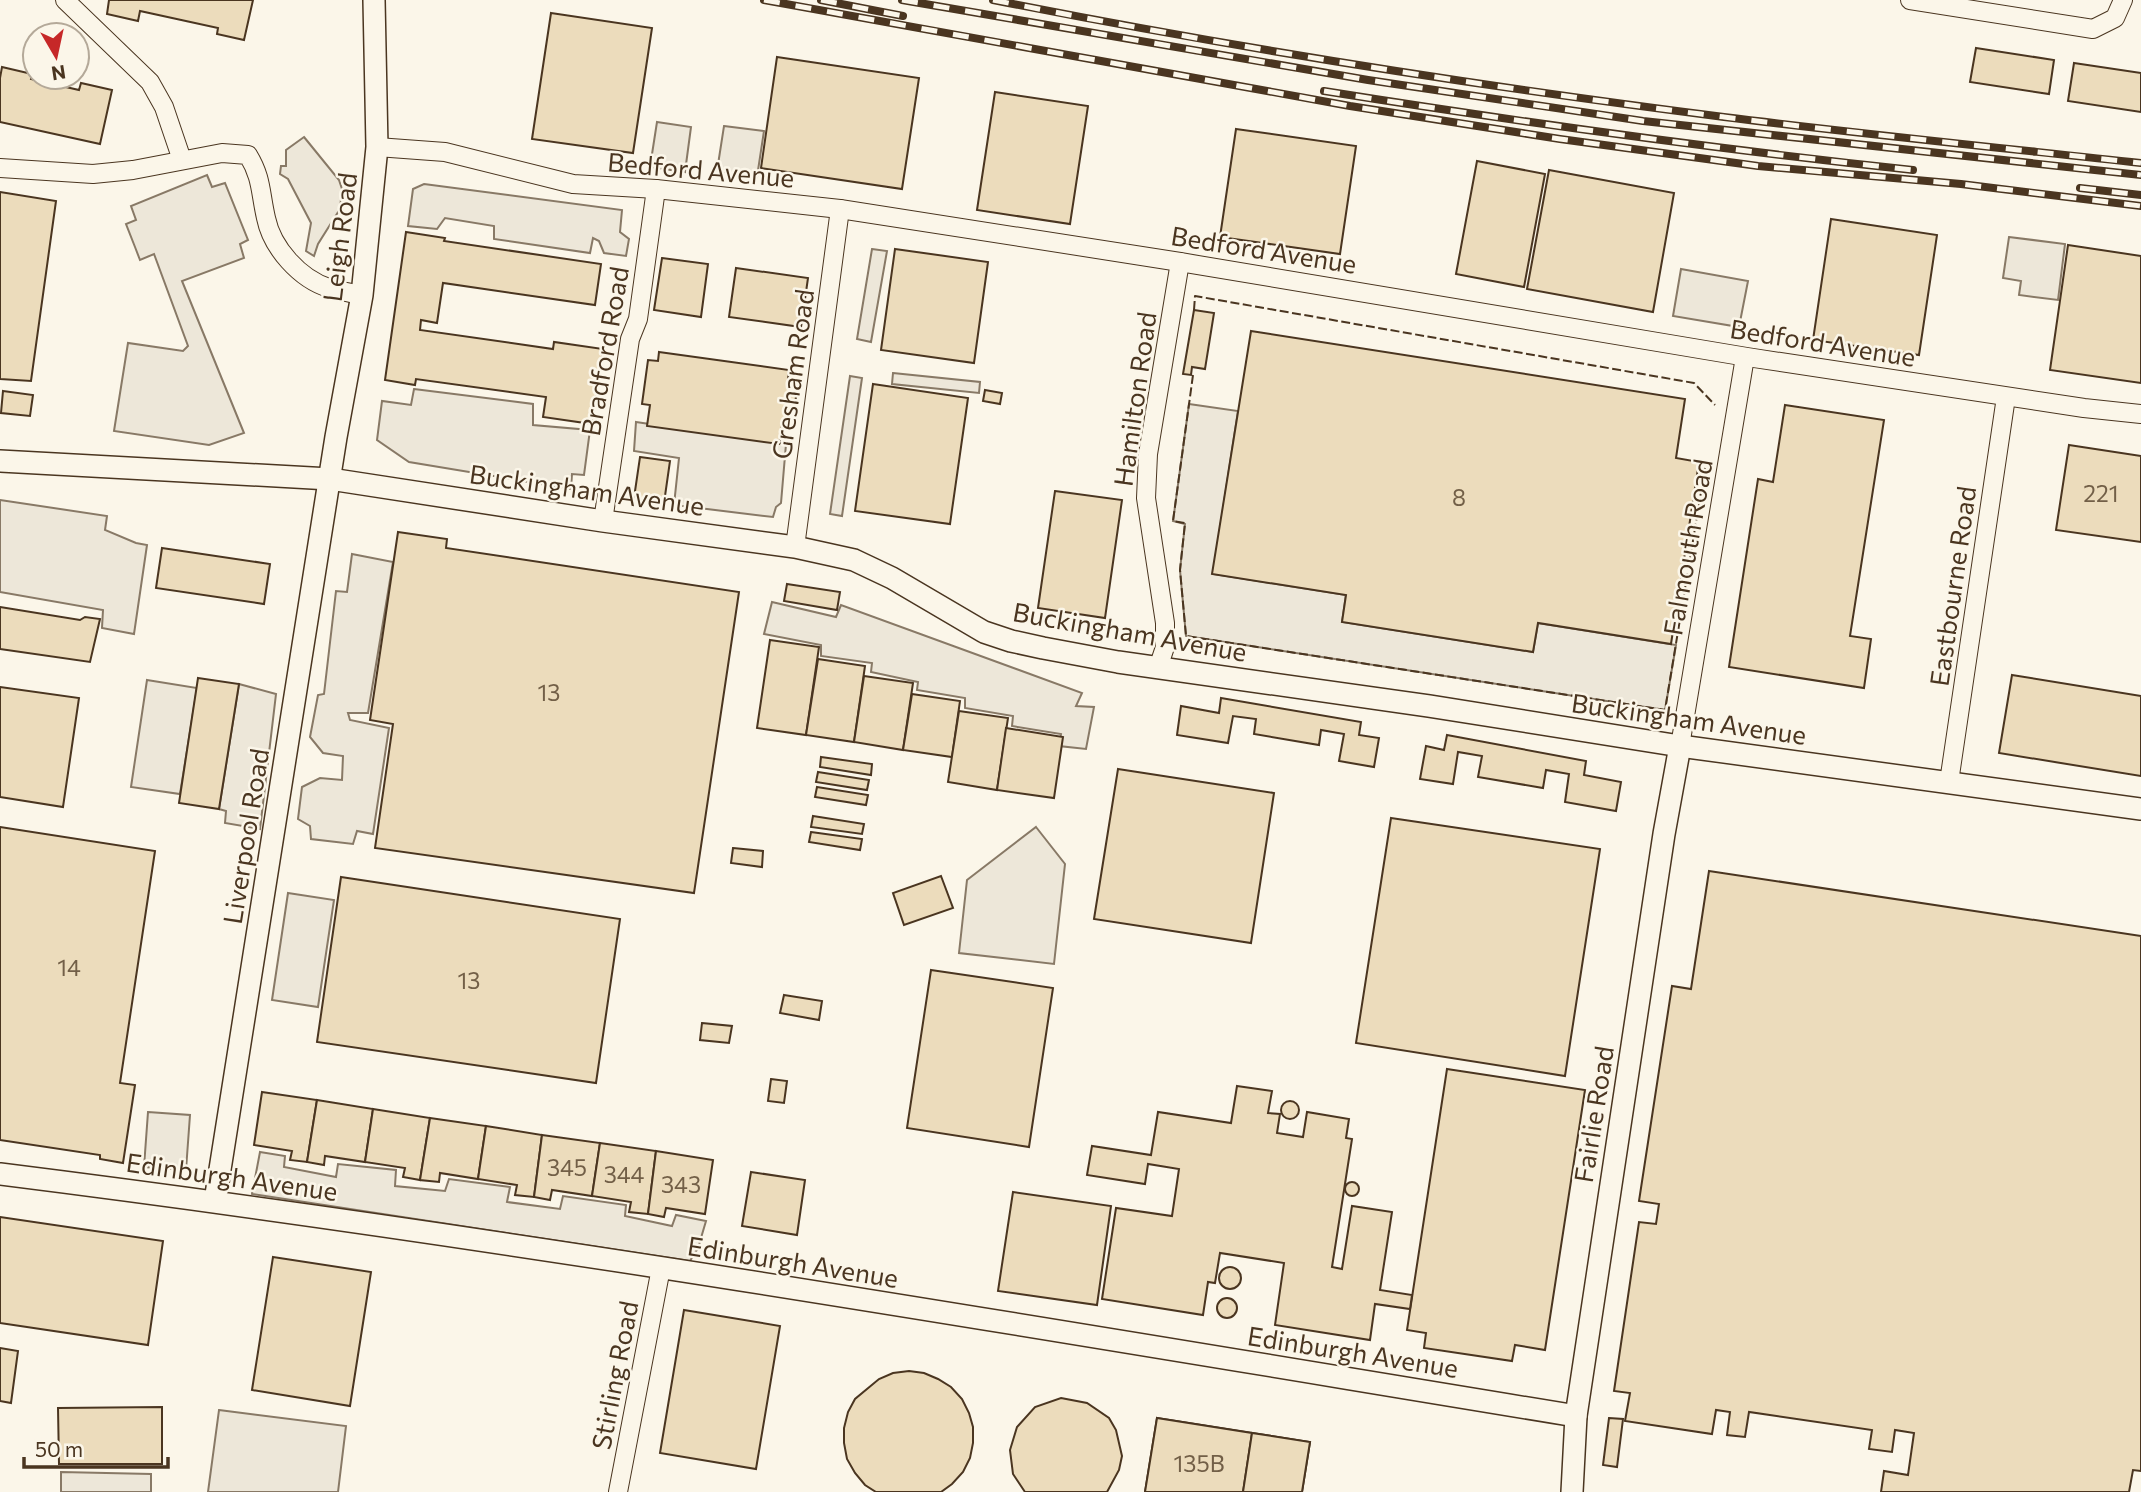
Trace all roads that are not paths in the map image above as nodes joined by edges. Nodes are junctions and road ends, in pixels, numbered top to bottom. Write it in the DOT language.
graph roads {
  1 [pos="65,0"];
  2 [pos="374,0"];
  3 [pos="1910,0"];
  4 [pos="2123,0"];
  5 [pos="377,147"];
  6 [pos="182,160"];
  7 [pos="0,168"];
  8 [pos="656,189"];
  9 [pos="840,209"];
  10 [pos="1180,261"];
  11 [pos="362,295"];
  12 [pos="1745,357"];
  13 [pos="2006,397"];
  14 [pos="2141,414"];
  15 [pos="0,461"];
  16 [pos="330,479"];
  17 [pos="603,521"];
  18 [pos="795,547"];
  19 [pos="1158,668"];
  20 [pos="1680,747"];
  21 [pos="1949,782"];
  22 [pos="2141,809"];
  23 [pos="0,1174"];
  24 [pos="215,1201"];
  25 [pos="661,1268"];
  26 [pos="1576,1416"];
  27 [pos="618,1492"];
  28 [pos="1572,1492"];
  1 -- 6 [label="street"];
  2 -- 5 [label="street, Leigh Road"];
  3 -- 4 [label="street"];
  5 -- 8 [label="street, Bedford Avenue"];
  5 -- 11 [label="street, Leigh Road"];
  6 -- 7 [label="street"];
  6 -- 11 [label="street"];
  8 -- 9 [label="street, Bedford Avenue"];
  8 -- 17 [label="street, Bradford Road"];
  9 -- 10 [label="street, Bedford Avenue"];
  9 -- 18 [label="street, Gresham Road"];
  10 -- 12 [label="street, Bedford Avenue"];
  10 -- 19 [label="street, Hamilton Road"];
  11 -- 16 [label="street, Leigh Road"];
  12 -- 13 [label="street, Bedford Avenue"];
  12 -- 20 [label="street, Falmouth Road"];
  13 -- 14 [label="street, Bedford Avenue"];
  13 -- 21 [label="street, Eastbourne Road"];
  15 -- 16 [label="street, Buckingham Avenue"];
  16 -- 17 [label="street, Buckingham Avenue"];
  16 -- 24 [label="street, Liverpool Road"];
  17 -- 18 [label="street, Buckingham Avenue"];
  18 -- 19 [label="street, Buckingham Avenue"];
  19 -- 20 [label="street, Buckingham Avenue"];
  20 -- 21 [label="street, Buckingham Avenue"];
  20 -- 26 [label="street, Fairlie Road"];
  21 -- 22 [label="street, Buckingham Avenue"];
  23 -- 24 [label="street, Edinburgh Avenue"];
  24 -- 25 [label="street, Edinburgh Avenue"];
  25 -- 26 [label="street, Edinburgh Avenue"];
  25 -- 27 [label="street, Stirling Road"];
  26 -- 28 [label="street, Fairlie Road"];
}
